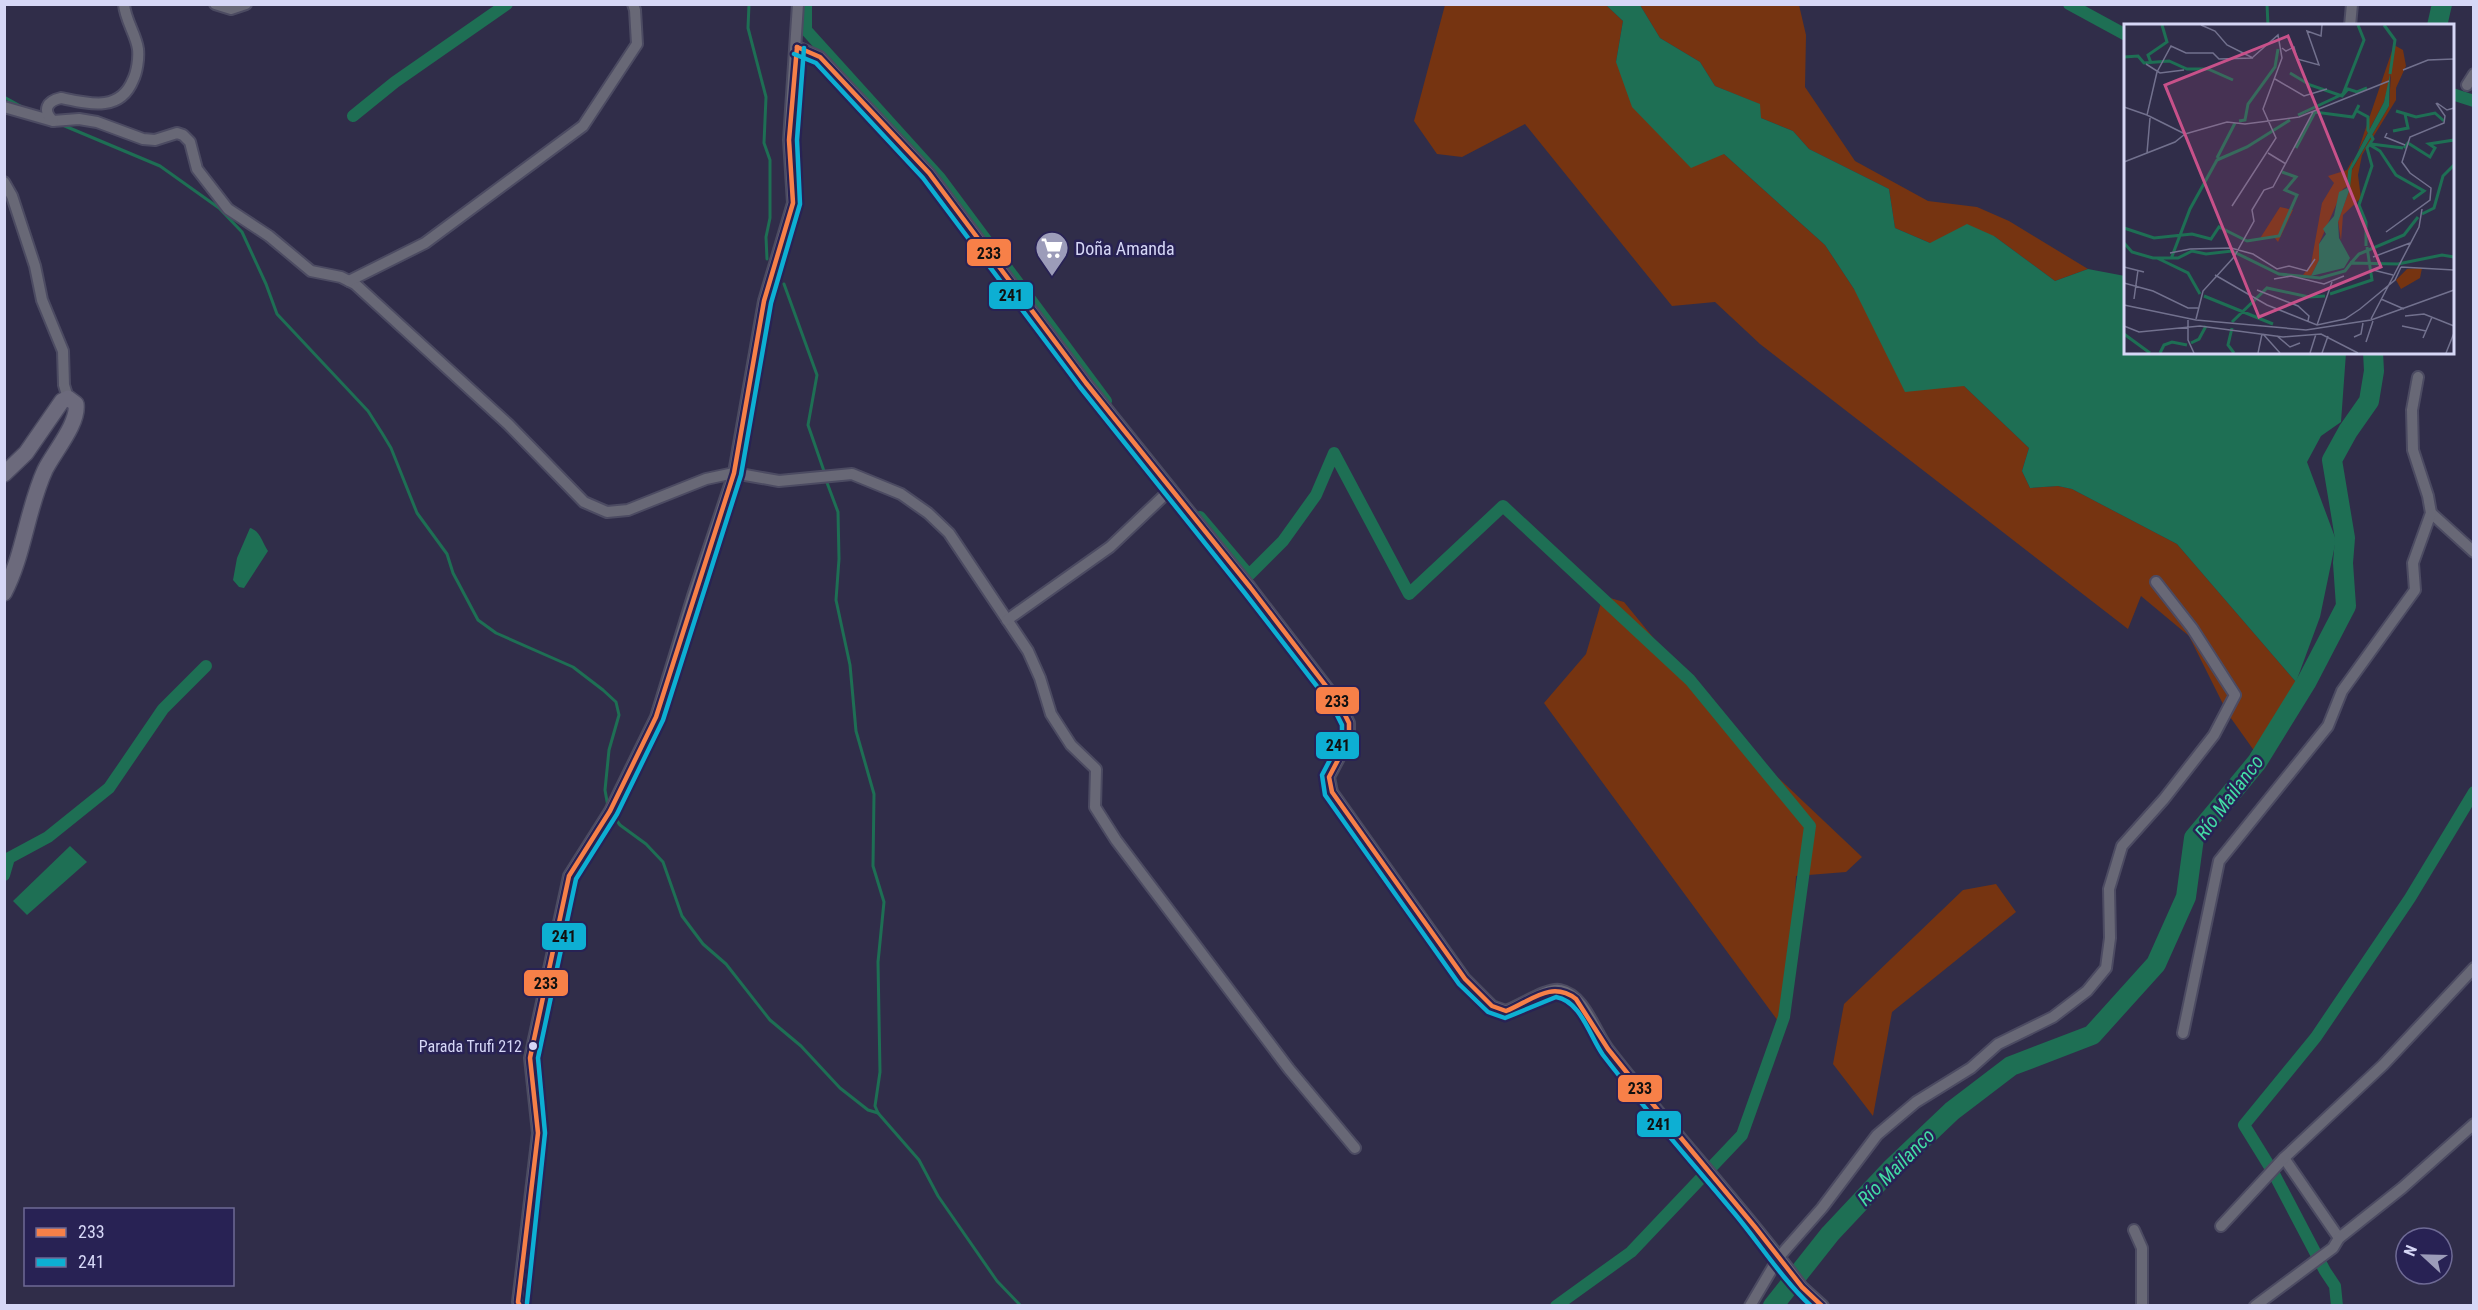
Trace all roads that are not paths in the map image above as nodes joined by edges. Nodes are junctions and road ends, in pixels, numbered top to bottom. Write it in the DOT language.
graph roads {
  1 [pos="124,4"];
  2 [pos="215,4"];
  3 [pos="246,4"];
  4 [pos="633,4"];
  5 [pos="798,4"];
  6 [pos="2352,4"];
  7 [pos="2350,24"];
  8 [pos="797,47"];
  9 [pos="2474,74"];
  10 [pos="2467,85"];
  11 [pos="4,107"];
  12 [pos="53,121"];
  13 [pos="4,182"];
  14 [pos="349,281"];
  15 [pos="2418,377"];
  16 [pos="68,398"];
  17 [pos="734,473"];
  18 [pos="4,474"];
  19 [pos="1172,489"];
  20 [pos="2431,513"];
  21 [pos="2474,552"];
  22 [pos="2156,582"];
  23 [pos="4,593"];
  24 [pos="1007,620"];
  25 [pos="2474,968"];
  26 [pos="2183,1033"];
  27 [pos="2474,1124"];
  28 [pos="1355,1148"];
  29 [pos="2284,1158"];
  30 [pos="2221,1226"];
  31 [pos="2134,1230"];
  32 [pos="2340,1238"];
  33 [pos="1779,1257"];
  34 [pos="520,1305"];
  35 [pos="1750,1305"];
  36 [pos="1823,1305"];
  37 [pos="2142,1305"];
  38 [pos="2255,1305"];
  1 -- 12 [label="street"];
  2 -- 3 [label="street"];
  4 -- 14 [label="street"];
  5 -- 8 [label="street"];
  6 -- 7 [label="street"];
  8 -- 17 [label="street"];
  8 -- 19 [label="street"];
  9 -- 10 [label="street"];
  11 -- 12 [label="street"];
  12 -- 14 [label="street"];
  13 -- 16 [label="street"];
  14 -- 17 [label="street"];
  15 -- 20 [label="street"];
  16 -- 18 [label="street"];
  16 -- 23 [label="street"];
  17 -- 24 [label="street"];
  17 -- 34 [label="street"];
  19 -- 24 [label="street"];
  19 -- 33 [label="street"];
  20 -- 21 [label="street"];
  20 -- 26 [label="street"];
  22 -- 33 [label="street"];
  24 -- 28 [label="street"];
  25 -- 29 [label="street"];
  27 -- 32 [label="street"];
  29 -- 30 [label="street"];
  29 -- 32 [label="street"];
  31 -- 37 [label="street"];
  32 -- 38 [label="street"];
  33 -- 35 [label="street"];
  33 -- 36 [label="street"];
}
